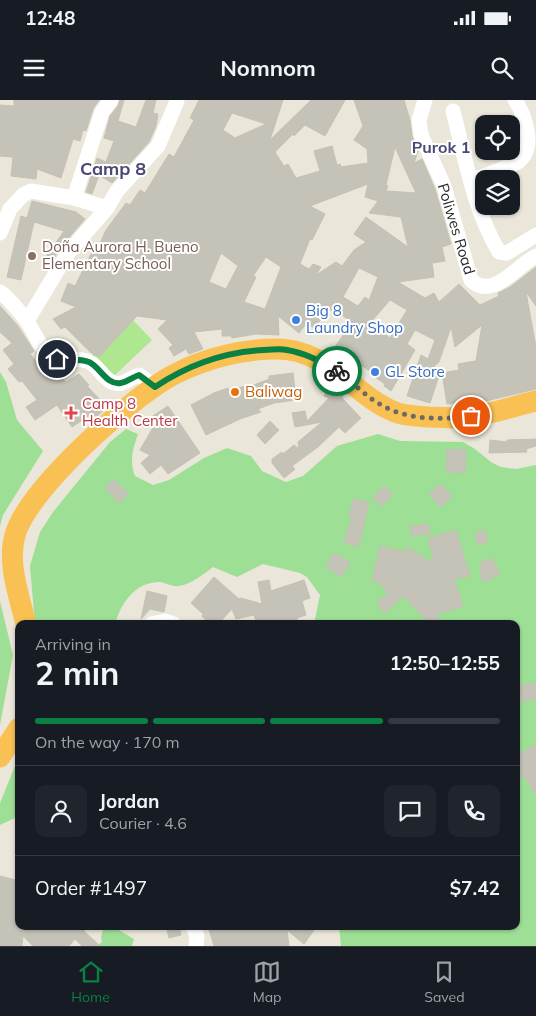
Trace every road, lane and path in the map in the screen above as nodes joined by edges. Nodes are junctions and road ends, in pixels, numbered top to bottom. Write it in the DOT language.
graph roads {
  1 [pos="111,100"];
  2 [pos="425,100"];
  3 [pos="515,100"];
  4 [pos="177,101"];
  5 [pos="453,111"];
  6 [pos="471,181"];
  7 [pos="74,198"];
  8 [pos="107,208"];
  9 [pos="0,233"];
  10 [pos="536,235"];
  11 [pos="536,256"];
  12 [pos="2,291"];
  13 [pos="27,321"];
  14 [pos="155,387"];
  15 [pos="536,401"];
  16 [pos="25,620"];
  17 [pos="15,734"];
  18 [pos="0,757"];
  19 [pos="195,930"];
  20 [pos="196,946"];
  1 -- 7 [label="street"];
  2 -- 11 [label="street, Poliwes Road"];
  3 -- 6 [label="street"];
  4 -- 8 [label="street"];
  5 -- 6 [label="street"];
  6 -- 10 [label="street"];
  7 -- 8 [label="street"];
  7 -- 9 [label="street"];
  8 -- 13 [label="street"];
  12 -- 13 [label="street"];
  13 -- 14 [label="street"];
  14 -- 15 [label="highway"];
  14 -- 16 [label="highway"];
  17 -- 18 [label="highway"];
  19 -- 20 [label="street"];
}
